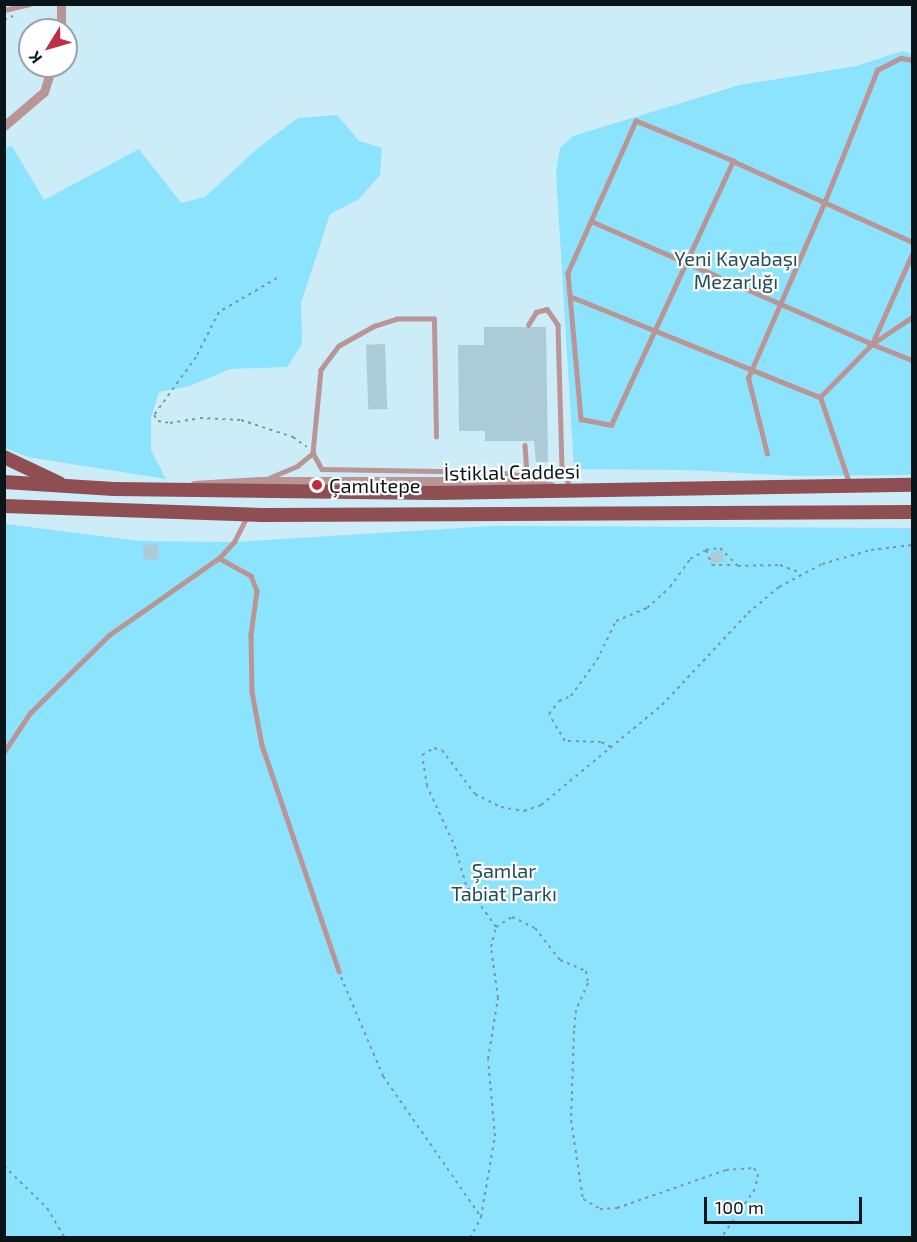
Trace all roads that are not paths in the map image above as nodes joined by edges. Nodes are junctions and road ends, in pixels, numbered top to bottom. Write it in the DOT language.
graph roads {
  1 [pos="29,4"];
  2 [pos="4,10"];
  3 [pos="912,60"];
  4 [pos="48,78"];
  5 [pos="4,126"];
  6 [pos="733,161"];
  7 [pos="825,201"];
  8 [pos="591,221"];
  9 [pos="912,242"];
  10 [pos="912,254"];
  11 [pos="688,264"];
  12 [pos="572,297"];
  13 [pos="780,303"];
  14 [pos="912,317"];
  15 [pos="528,325"];
  16 [pos="656,331"];
  17 [pos="872,344"];
  18 [pos="912,360"];
  19 [pos="751,369"];
  20 [pos="820,397"];
  21 [pos="436,436"];
  22 [pos="525,445"];
  23 [pos="313,453"];
  24 [pos="767,454"];
  25 [pos="4,457"];
  26 [pos="526,476"];
  27 [pos="260,481"];
  28 [pos="4,482"];
  29 [pos="547,485"];
  30 [pos="912,485"];
  31 [pos="66,486"];
  32 [pos="850,486"];
  33 [pos="152,489"];
  34 [pos="574,490"];
  35 [pos="4,506"];
  36 [pos="912,512"];
  37 [pos="248,515"];
  38 [pos="219,558"];
  39 [pos="4,752"];
  40 [pos="339,971"];
  1 -- 2 [label="lane"];
  3 -- 7 [label="lane"];
  4 -- 5 [label="street"];
  6 -- 7 [label="lane"];
  6 -- 8 [label="lane"];
  6 -- 11 [label="lane"];
  7 -- 9 [label="lane"];
  7 -- 13 [label="lane"];
  8 -- 11 [label="lane"];
  8 -- 12 [label="lane"];
  10 -- 17 [label="lane"];
  11 -- 13 [label="lane"];
  11 -- 16 [label="lane"];
  12 -- 16 [label="lane"];
  12 -- 16 [label="lane"];
  13 -- 17 [label="lane"];
  13 -- 19 [label="lane"];
  14 -- 17 [label="lane"];
  15 -- 34 [label="lane"];
  16 -- 19 [label="lane"];
  17 -- 18 [label="lane"];
  17 -- 20 [label="lane"];
  19 -- 20 [label="lane"];
  19 -- 24 [label="lane"];
  20 -- 32 [label="lane"];
  21 -- 23 [label="lane"];
  22 -- 26 [label="lane"];
  23 -- 26 [label="lane"];
  23 -- 27 [label="lane"];
  25 -- 31 [label="main road"];
  26 -- 29 [label="lane"];
  27 -- 29 [label="street"];
  27 -- 33 [label="street"];
  28 -- 31 [label="main road, İstiklal Caddesi"];
  29 -- 34 [label="street"];
  30 -- 32 [label="main road, İstiklal Caddesi"];
  31 -- 33 [label="main road, İstiklal Caddesi"];
  32 -- 34 [label="main road, İstiklal Caddesi"];
  33 -- 34 [label="main road, İstiklal Caddesi"];
  35 -- 37 [label="main road"];
  36 -- 37 [label="main road"];
  37 -- 38 [label="lane"];
  38 -- 39 [label="lane"];
  38 -- 40 [label="lane"];
}
